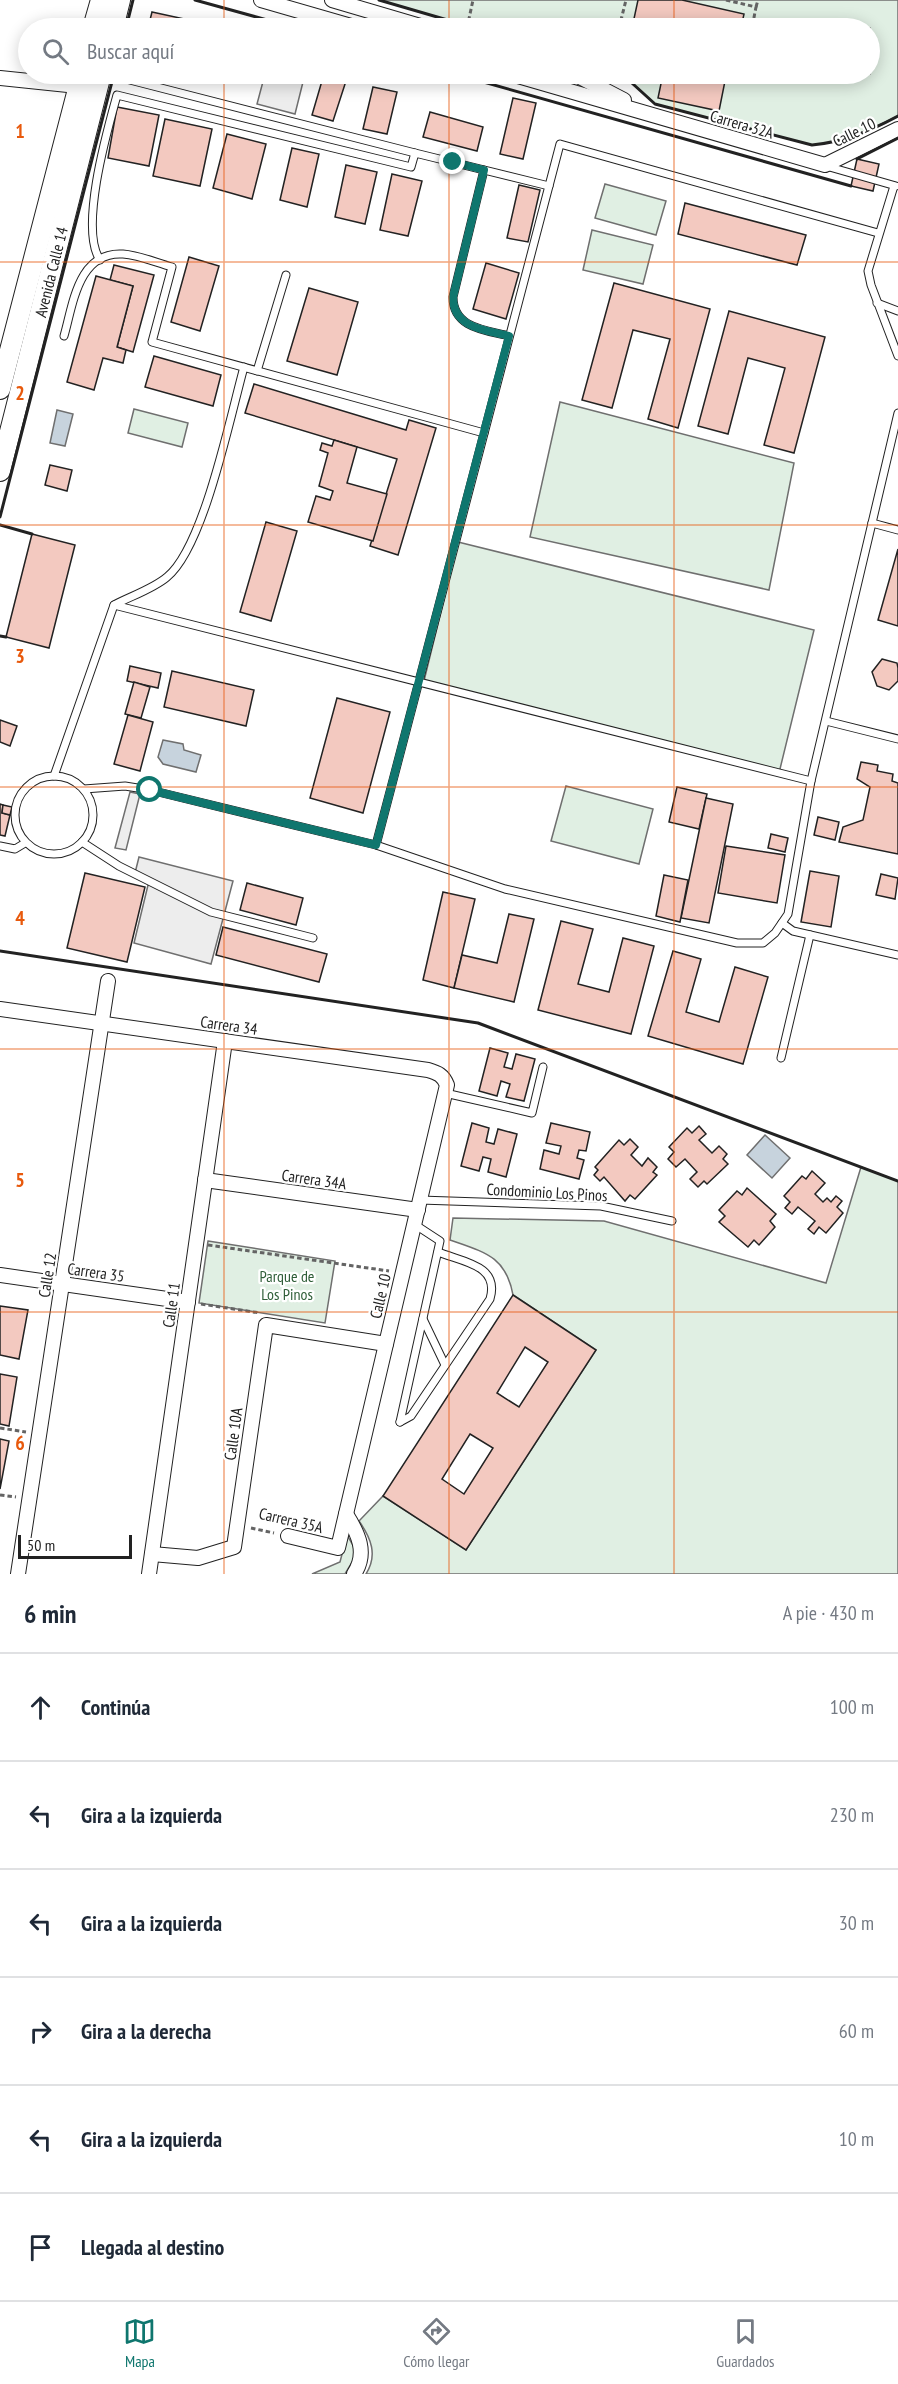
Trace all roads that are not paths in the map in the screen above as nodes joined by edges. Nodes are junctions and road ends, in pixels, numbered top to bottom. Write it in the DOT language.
graph roads {
  1 [pos="101,0"];
  2 [pos="120,0"];
  3 [pos="261,0"];
  4 [pos="332,0"];
  5 [pos="96,18"];
  6 [pos="116,18"];
  7 [pos="323,18"];
  8 [pos="393,18"];
  9 [pos="0,78"];
  10 [pos="18,78"];
  11 [pos="89,84"];
  12 [pos="89,84"];
  13 [pos="145,84"];
  14 [pos="546,84"];
  15 [pos="593,84"];
  16 [pos="650,114"];
  17 [pos="898,129"];
  18 [pos="415,153"];
  19 [pos="825,165"];
  20 [pos="484,170"];
  21 [pos="549,186"];
  22 [pos="896,187"];
  23 [pos="878,232"];
  24 [pos="100,260"];
  25 [pos="286,275"];
  26 [pos="877,303"];
  27 [pos="898,311"];
  28 [pos="64,336"];
  29 [pos="509,336"];
  30 [pos="6,343"];
  31 [pos="31,350"];
  32 [pos="898,356"];
  33 [pos="244,367"];
  34 [pos="257,371"];
  35 [pos="0,389"];
  36 [pos="898,413"];
  37 [pos="484,433"];
  38 [pos="0,471"];
  39 [pos="872,523"];
  40 [pos="898,530"];
  41 [pos="114,605"];
  42 [pos="418,683"];
  43 [pos="826,721"];
  44 [pos="898,739"];
  45 [pos="54,776"];
  46 [pos="812,781"];
  47 [pos="84,789"];
  48 [pos="82,842"];
  49 [pos="25,843"];
  50 [pos="376,845"];
  51 [pos="0,846"];
  52 [pos="782,923"];
  53 [pos="810,935"];
  54 [pos="313,938"];
  55 [pos="898,955"];
  56 [pos="108,981"];
  57 [pos="0,1009"];
  58 [pos="102,1024"];
  59 [pos="225,1041"];
  60 [pos="781,1058"];
  61 [pos="543,1067"];
  62 [pos="446,1089"];
  63 [pos="205,1180"];
  64 [pos="419,1205"];
  65 [pos="672,1221"];
  66 [pos="414,1224"];
  67 [pos="438,1252"];
  68 [pos="0,1275"];
  69 [pos="62,1284"];
  70 [pos="188,1302"];
  71 [pos="423,1319"];
  72 [pos="386,1344"];
  73 [pos="445,1365"];
  74 [pos="346,1514"];
  75 [pos="288,1536"];
  76 [pos="338,1548"];
  77 [pos="152,1554"];
  78 [pos="18,1574"];
  79 [pos="149,1574"];
  80 [pos="354,1574"];
  1 -- 5 [label="main road"];
  2 -- 6 [label="main road"];
  3 -- 7 [label="street"];
  4 -- 8 [label="street"];
  9 -- 10 [label="street"];
  11 -- 30 [label="main road, Avenida Calle 14"];
  12 -- 31 [label="main road, Avenida Calle 14"];
  13 -- 18 [label="lane"];
  14 -- 16 [label="street, Carrera 32A"];
  15 -- 16 [label="street, Carrera 32A"];
  16 -- 19 [label="street, Carrera 32A"];
  17 -- 19 [label="street, Calle 10"];
  18 -- 20 [label="lane"];
  18 -- 24 [label="lane"];
  19 -- 22 [label="lane"];
  20 -- 21 [label="lane"];
  20 -- 29 [label="lane"];
  21 -- 23 [label="lane"];
  21 -- 29 [label="lane"];
  22 -- 23 [label="lane"];
  23 -- 26 [label="lane"];
  24 -- 28 [label="lane"];
  24 -- 33 [label="lane"];
  25 -- 34 [label="lane"];
  26 -- 27 [label="lane"];
  26 -- 32 [label="lane"];
  29 -- 37 [label="lane"];
  30 -- 31 [label="street"];
  30 -- 35 [label="main road, Avenida Calle 14"];
  31 -- 38 [label="main road, Avenida Calle 14"];
  33 -- 34 [label="lane"];
  33 -- 41 [label="lane"];
  34 -- 37 [label="lane"];
  36 -- 39 [label="lane"];
  37 -- 42 [label="lane"];
  39 -- 40 [label="lane"];
  39 -- 43 [label="lane"];
  41 -- 42 [label="lane"];
  41 -- 45 [label="lane"];
  42 -- 46 [label="lane"];
  42 -- 50 [label="lane"];
  43 -- 44 [label="lane"];
  43 -- 46 [label="lane"];
  45 -- 47 [label="lane"];
  45 -- 49 [label="lane"];
  46 -- 52 [label="lane"];
  47 -- 48 [label="lane"];
  47 -- 50 [label="lane"];
  48 -- 49 [label="lane"];
  48 -- 54 [label="lane"];
  49 -- 51 [label="lane"];
  50 -- 52 [label="lane"];
  52 -- 53 [label="lane"];
  53 -- 55 [label="lane"];
  53 -- 60 [label="lane"];
  56 -- 58 [label="street, Calle 12"];
  57 -- 58 [label="street, Carrera 34"];
  58 -- 59 [label="street, Carrera 34"];
  58 -- 69 [label="street, Calle 12"];
  59 -- 62 [label="street, Carrera 34"];
  59 -- 63 [label="street, Calle 11"];
  61 -- 62 [label="lane"];
  62 -- 64 [label="street, Calle 10"];
  63 -- 64 [label="street, Carrera 34A"];
  63 -- 70 [label="street, Calle 11"];
  64 -- 65 [label="lane, Condominio Los Pinos"];
  64 -- 66 [label="street, Calle 10"];
  66 -- 67 [label="lane"];
  66 -- 72 [label="street, Calle 10"];
  67 -- 71 [label="lane"];
  67 -- 73 [label="lane"];
  68 -- 69 [label="street, Carrera 35"];
  69 -- 70 [label="street, Carrera 35"];
  69 -- 78 [label="street, Calle 12"];
  70 -- 77 [label="street, Calle 11"];
  71 -- 73 [label="lane"];
  71 -- 73 [label="lane"];
  72 -- 74 [label="street, Calle 10"];
  72 -- 77 [label="street, Calle 10A"];
  74 -- 76 [label="street, Calle 10"];
  74 -- 80 [label="street"];
  75 -- 76 [label="street, Carrera 35A"];
  77 -- 79 [label="street, Calle 11"];
}
